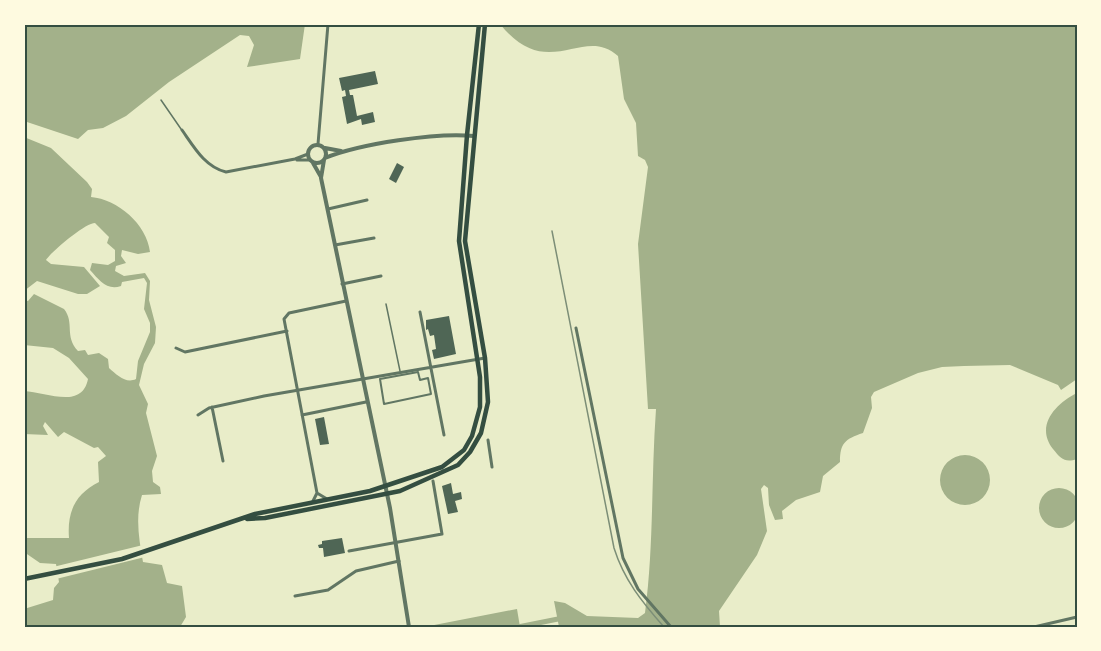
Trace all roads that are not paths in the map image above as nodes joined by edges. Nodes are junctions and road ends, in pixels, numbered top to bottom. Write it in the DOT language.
graph roads {
  1 [pos="328,24"];
  2 [pos="479,24"];
  3 [pos="485,24"];
  4 [pos="480,44"];
  5 [pos="160,100"];
  6 [pos="182,130"];
  7 [pos="466,135"];
  8 [pos="474,136"];
  9 [pos="318,144"];
  10 [pos="324,147"];
  11 [pos="342,151"];
  12 [pos="308,154"];
  13 [pos="295,159"];
  14 [pos="324,159"];
  15 [pos="311,161"];
  16 [pos="321,178"];
  17 [pos="367,200"];
  18 [pos="328,208"];
  19 [pos="374,238"];
  20 [pos="335,245"];
  21 [pos="381,276"];
  22 [pos="342,284"];
  23 [pos="346,301"];
  24 [pos="386,304"];
  25 [pos="420,312"];
  26 [pos="576,328"];
  27 [pos="286,331"];
  28 [pos="176,348"];
  29 [pos="484,358"];
  30 [pos="478,359"];
  31 [pos="431,367"];
  32 [pos="400,372"];
  33 [pos="428,378"];
  34 [pos="362,380"];
  35 [pos="298,390"];
  36 [pos="366,402"];
  37 [pos="212,407"];
  38 [pos="198,415"];
  39 [pos="302,415"];
  40 [pos="444,435"];
  41 [pos="488,440"];
  42 [pos="223,462"];
  43 [pos="492,466"];
  44 [pos="433,481"];
  45 [pos="384,486"];
  46 [pos="317,493"];
  47 [pos="386,495"];
  48 [pos="327,499"];
  49 [pos="313,501"];
  50 [pos="246,519"];
  51 [pos="395,542"];
  52 [pos="349,551"];
  53 [pos="399,561"];
  54 [pos="24,579"];
  55 [pos="295,596"];
  56 [pos="1077,617"];
  57 [pos="1034,626"];
  58 [pos="409,627"];
  59 [pos="671,627"];
  1 -- 9 [label="street"];
  2 -- 4 [label="highway"];
  3 -- 4 [label="highway"];
  4 -- 7 [label="highway"];
  4 -- 8 [label="highway"];
  5 -- 6 [label="lane"];
  6 -- 13 [label="street"];
  7 -- 8 [label="street"];
  7 -- 11 [label="street"];
  7 -- 30 [label="highway"];
  8 -- 29 [label="highway"];
  9 -- 10 [label="street"];
  9 -- 12 [label="street"];
  10 -- 11 [label="street"];
  10 -- 14 [label="street"];
  11 -- 14 [label="street"];
  12 -- 13 [label="street"];
  12 -- 15 [label="street"];
  13 -- 15 [label="street"];
  14 -- 15 [label="street"];
  14 -- 16 [label="street"];
  15 -- 16 [label="street"];
  16 -- 18 [label="street"];
  17 -- 18 [label="street"];
  18 -- 20 [label="street"];
  19 -- 20 [label="street"];
  20 -- 22 [label="street"];
  21 -- 22 [label="street"];
  22 -- 23 [label="street"];
  23 -- 27 [label="street"];
  23 -- 34 [label="street"];
  24 -- 32 [label="lane"];
  25 -- 31 [label="street"];
  26 -- 59 [label="street"];
  27 -- 28 [label="street"];
  27 -- 35 [label="street"];
  29 -- 30 [label="street"];
  29 -- 47 [label="highway"];
  30 -- 31 [label="street"];
  30 -- 45 [label="highway"];
  31 -- 32 [label="street"];
  31 -- 40 [label="street"];
  32 -- 34 [label="street"];
  33 -- 33 [label="street"];
  34 -- 35 [label="street"];
  34 -- 36 [label="street"];
  35 -- 37 [label="street"];
  35 -- 39 [label="street"];
  36 -- 39 [label="street"];
  36 -- 45 [label="street"];
  37 -- 38 [label="street"];
  37 -- 42 [label="street"];
  39 -- 46 [label="street"];
  41 -- 43 [label="street"];
  44 -- 51 [label="street"];
  45 -- 47 [label="street"];
  45 -- 48 [label="highway"];
  46 -- 48 [label="street"];
  46 -- 49 [label="street"];
  47 -- 50 [label="highway"];
  47 -- 51 [label="street"];
  48 -- 49 [label="highway"];
  49 -- 50 [label="highway"];
  50 -- 54 [label="highway"];
  51 -- 52 [label="street"];
  51 -- 53 [label="street"];
  53 -- 55 [label="street"];
  53 -- 58 [label="street"];
  56 -- 57 [label="street"];
}
